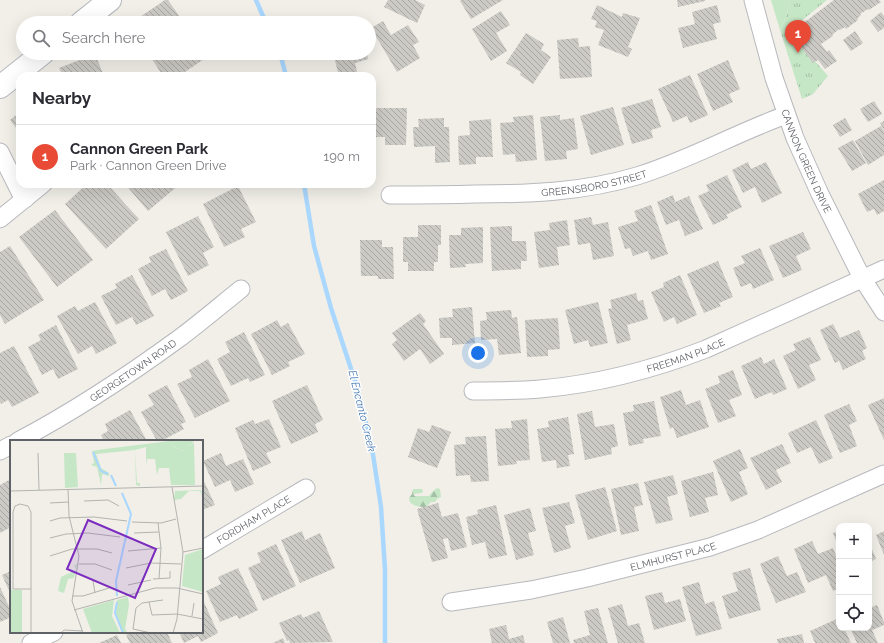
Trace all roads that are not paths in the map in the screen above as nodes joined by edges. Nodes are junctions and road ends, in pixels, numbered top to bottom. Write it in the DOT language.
graph roads {
  1 [pos="110,0"];
  2 [pos="753,0"];
  3 [pos="90,16"];
  4 [pos="34,60"];
  5 [pos="19,72"];
  6 [pos="16,74"];
  7 [pos="0,87"];
  8 [pos="786,115"];
  9 [pos="0,152"];
  10 [pos="16,184"];
  11 [pos="18,188"];
  12 [pos="38,188"];
  13 [pos="390,195"];
  14 [pos="25,198"];
  15 [pos="0,219"];
  16 [pos="884,269"];
  17 [pos="862,278"];
  18 [pos="241,289"];
  19 [pos="884,312"];
  20 [pos="473,391"];
  21 [pos="20,440"];
  22 [pos="10,446"];
  23 [pos="0,451"];
  24 [pos="884,474"];
  25 [pos="306,488"];
  26 [pos="203,549"];
  27 [pos="451,602"];
  28 [pos="52,633"];
  29 [pos="30,643"];
  1 -- 3 [label="street"];
  2 -- 8 [label="street, CANNON GREEN DRIVE"];
  4 -- 5 [label="street"];
  6 -- 7 [label="street"];
  8 -- 13 [label="street, GREENSBORO STREET"];
  8 -- 17 [label="street, CANNON GREEN DRIVE"];
  9 -- 10 [label="street"];
  11 -- 14 [label="street"];
  12 -- 14 [label="street"];
  14 -- 15 [label="street"];
  16 -- 17 [label="street, FREEMAN PLACE"];
  17 -- 19 [label="street, CANNON GREEN DRIVE"];
  17 -- 20 [label="street, FREEMAN PLACE"];
  18 -- 21 [label="street, GEORGETOWN ROAD"];
  22 -- 23 [label="street"];
  24 -- 27 [label="street, ELMHURST PLACE"];
  25 -- 26 [label="street, FORDHAM PLACE"];
  28 -- 29 [label="street"];
}
